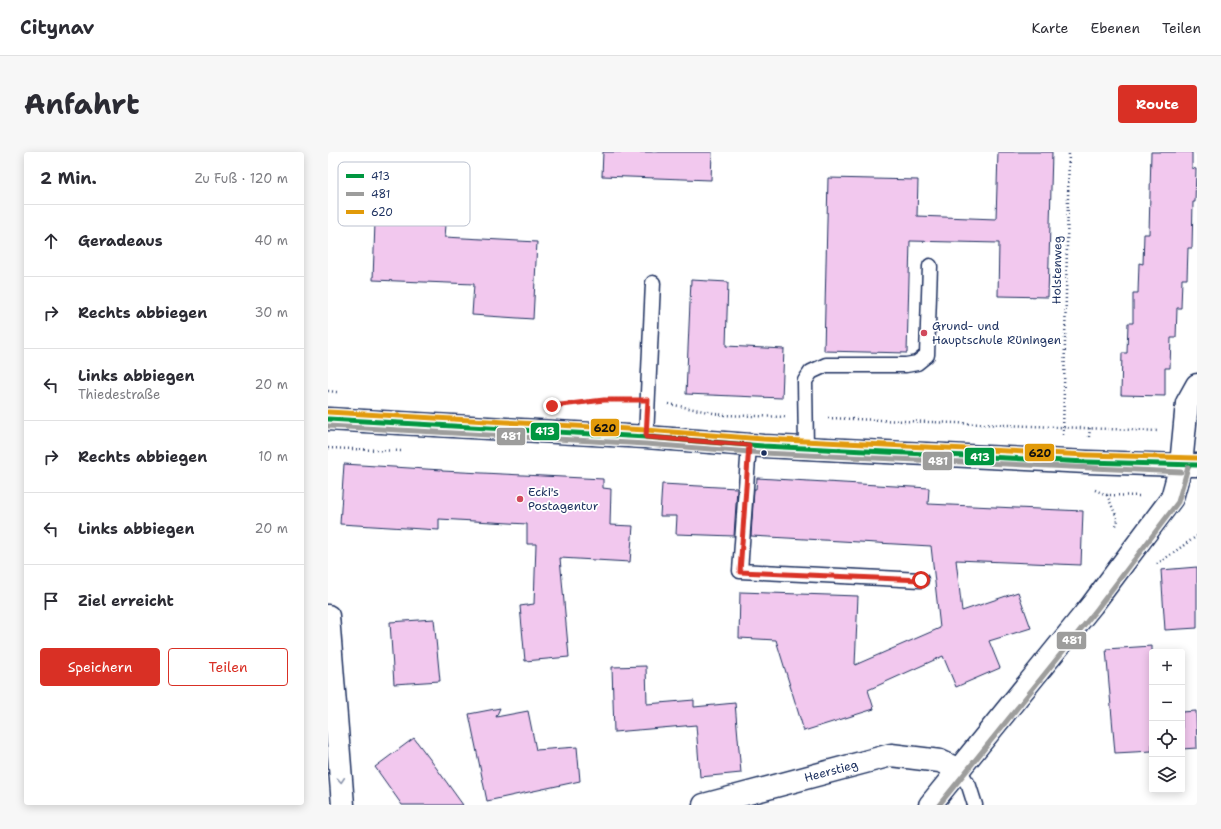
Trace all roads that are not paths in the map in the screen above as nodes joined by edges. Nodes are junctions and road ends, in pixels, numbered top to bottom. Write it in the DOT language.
graph roads {
  1 [pos="930,266"];
  2 [pos="653,283"];
  3 [pos="1197,385"];
  4 [pos="328,420"];
  5 [pos="646,437"];
  6 [pos="749,445"];
  7 [pos="806,448"];
  8 [pos="1189,465"];
  9 [pos="921,580"];
  10 [pos="328,616"];
  11 [pos="959,770"];
  12 [pos="343,805"];
  13 [pos="704,805"];
  14 [pos="930,805"];
  15 [pos="974,805"];
  1 -- 7 [label="lane"];
  2 -- 5 [label="lane"];
  3 -- 8 [label="street"];
  4 -- 5 [label="street"];
  5 -- 6 [label="street"];
  6 -- 7 [label="street"];
  6 -- 9 [label="lane"];
  7 -- 8 [label="street"];
  8 -- 11 [label="street"];
  10 -- 12 [label="street, one-way"];
  11 -- 13 [label="street, Heerstieg"];
  11 -- 14 [label="street"];
  11 -- 15 [label="lane"];
}
